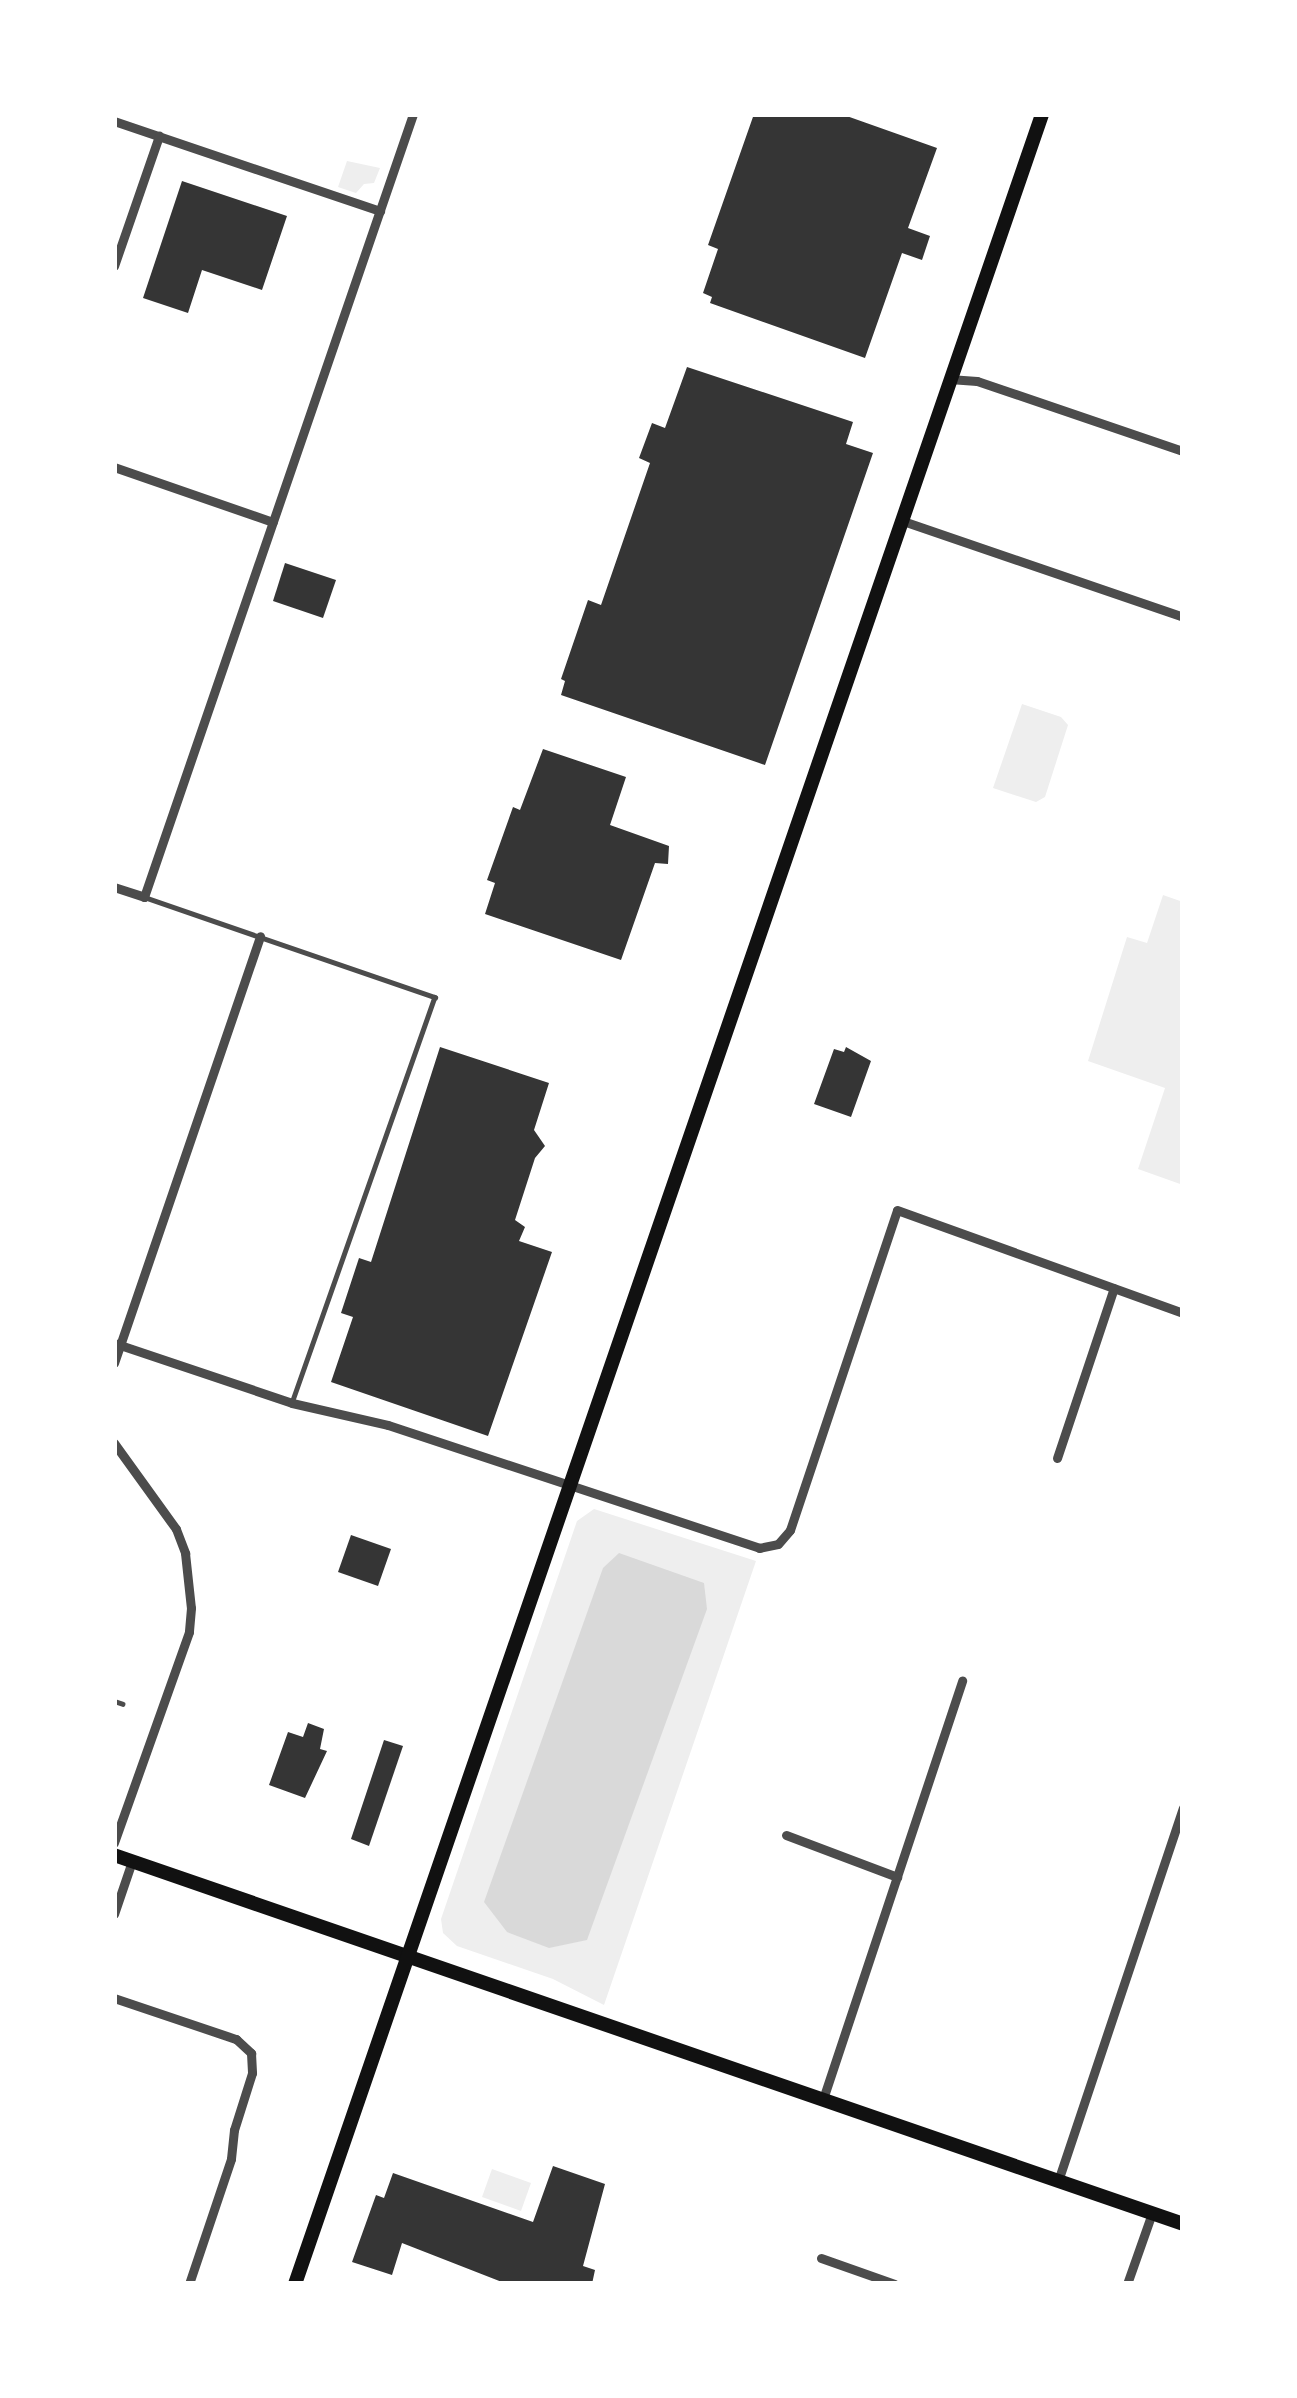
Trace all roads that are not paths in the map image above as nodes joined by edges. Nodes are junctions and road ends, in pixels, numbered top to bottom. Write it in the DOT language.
graph roads {
  1 [pos="413,114"];
  2 [pos="1042,114"];
  3 [pos="114,121"];
  4 [pos="159,136"];
  5 [pos="380,211"];
  6 [pos="114,266"];
  7 [pos="949,379"];
  8 [pos="1183,452"];
  9 [pos="114,467"];
  10 [pos="901,520"];
  11 [pos="273,522"];
  12 [pos="1183,617"];
  13 [pos="114,887"];
  14 [pos="144,897"];
  15 [pos="260,936"];
  16 [pos="1114,1288"];
  17 [pos="1183,1312"];
  18 [pos="117,1344"];
  19 [pos="114,1363"];
  20 [pos="292,1403"];
  21 [pos="114,1443"];
  22 [pos="1057,1458"];
  23 [pos="573,1486"];
  24 [pos="962,1681"];
  25 [pos="114,1701"];
  26 [pos="123,1704"];
  27 [pos="1183,1808"];
  28 [pos="786,1835"];
  29 [pos="114,1843"];
  30 [pos="114,1855"];
  31 [pos="132,1862"];
  32 [pos="897,1877"];
  33 [pos="114,1914"];
  34 [pos="405,1954"];
  35 [pos="114,1998"];
  36 [pos="823,2099"];
  37 [pos="1058,2181"];
  38 [pos="1152,2213"];
  39 [pos="1183,2224"];
  40 [pos="821,2258"];
  41 [pos="189,2284"];
  42 [pos="295,2284"];
  43 [pos="895,2284"];
  44 [pos="1127,2284"];
  1 -- 5 [label="street"];
  2 -- 7 [label="main road"];
  3 -- 4 [label="street"];
  4 -- 5 [label="street"];
  4 -- 6 [label="street"];
  5 -- 11 [label="street"];
  7 -- 8 [label="street"];
  7 -- 10 [label="main road"];
  9 -- 11 [label="street"];
  10 -- 12 [label="street"];
  10 -- 23 [label="main road"];
  11 -- 14 [label="street"];
  13 -- 14 [label="street"];
  14 -- 15 [label="lane"];
  15 -- 18 [label="street"];
  15 -- 20 [label="lane"];
  16 -- 17 [label="street"];
  16 -- 22 [label="street"];
  16 -- 23 [label="street"];
  18 -- 19 [label="street"];
  18 -- 20 [label="street"];
  20 -- 23 [label="street"];
  21 -- 29 [label="street"];
  23 -- 34 [label="main road"];
  24 -- 32 [label="street"];
  25 -- 26 [label="lane"];
  27 -- 37 [label="street"];
  28 -- 32 [label="street"];
  30 -- 31 [label="main road"];
  31 -- 33 [label="street"];
  31 -- 34 [label="main road"];
  32 -- 36 [label="street"];
  34 -- 36 [label="main road"];
  34 -- 42 [label="main road"];
  35 -- 41 [label="street"];
  36 -- 37 [label="main road"];
  37 -- 38 [label="main road"];
  38 -- 39 [label="main road"];
  38 -- 44 [label="street"];
  40 -- 43 [label="street"];
}
